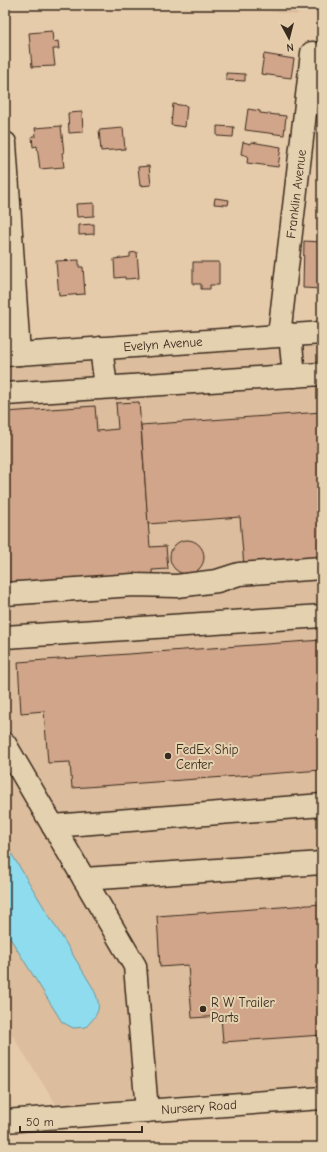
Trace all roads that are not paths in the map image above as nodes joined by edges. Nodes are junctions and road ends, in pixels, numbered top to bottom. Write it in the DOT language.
graph roads {
  1 [pos="312,54"];
  2 [pos="5,143"];
  3 [pos="322,333"];
  4 [pos="285,335"];
  5 [pos="101,348"];
  6 [pos="12,354"];
  7 [pos="322,374"];
  8 [pos="294,376"];
  9 [pos="106,388"];
  10 [pos="5,394"];
  11 [pos="322,568"];
  12 [pos="5,594"];
  13 [pos="322,616"];
  14 [pos="5,637"];
  15 [pos="5,744"];
  16 [pos="322,805"];
  17 [pos="53,826"];
  18 [pos="322,863"];
  19 [pos="84,879"];
  20 [pos="322,1098"];
  21 [pos="147,1111"];
  22 [pos="5,1121"];
  1 -- 4 [label="street, Franklin Avenue"];
  2 -- 6 [label="street"];
  3 -- 4 [label="street, Evelyn Avenue"];
  4 -- 5 [label="street, Evelyn Avenue"];
  4 -- 8 [label="street, Franklin Avenue"];
  5 -- 6 [label="street, Evelyn Avenue"];
  5 -- 9 [label="street"];
  7 -- 8 [label="street"];
  8 -- 9 [label="street"];
  9 -- 10 [label="street"];
  11 -- 12 [label="street"];
  13 -- 14 [label="street"];
  15 -- 17 [label="street"];
  16 -- 17 [label="street"];
  17 -- 19 [label="street"];
  18 -- 19 [label="street"];
  19 -- 21 [label="street"];
  20 -- 21 [label="street, Nursery Road"];
  21 -- 22 [label="street, Nursery Road"];
}
